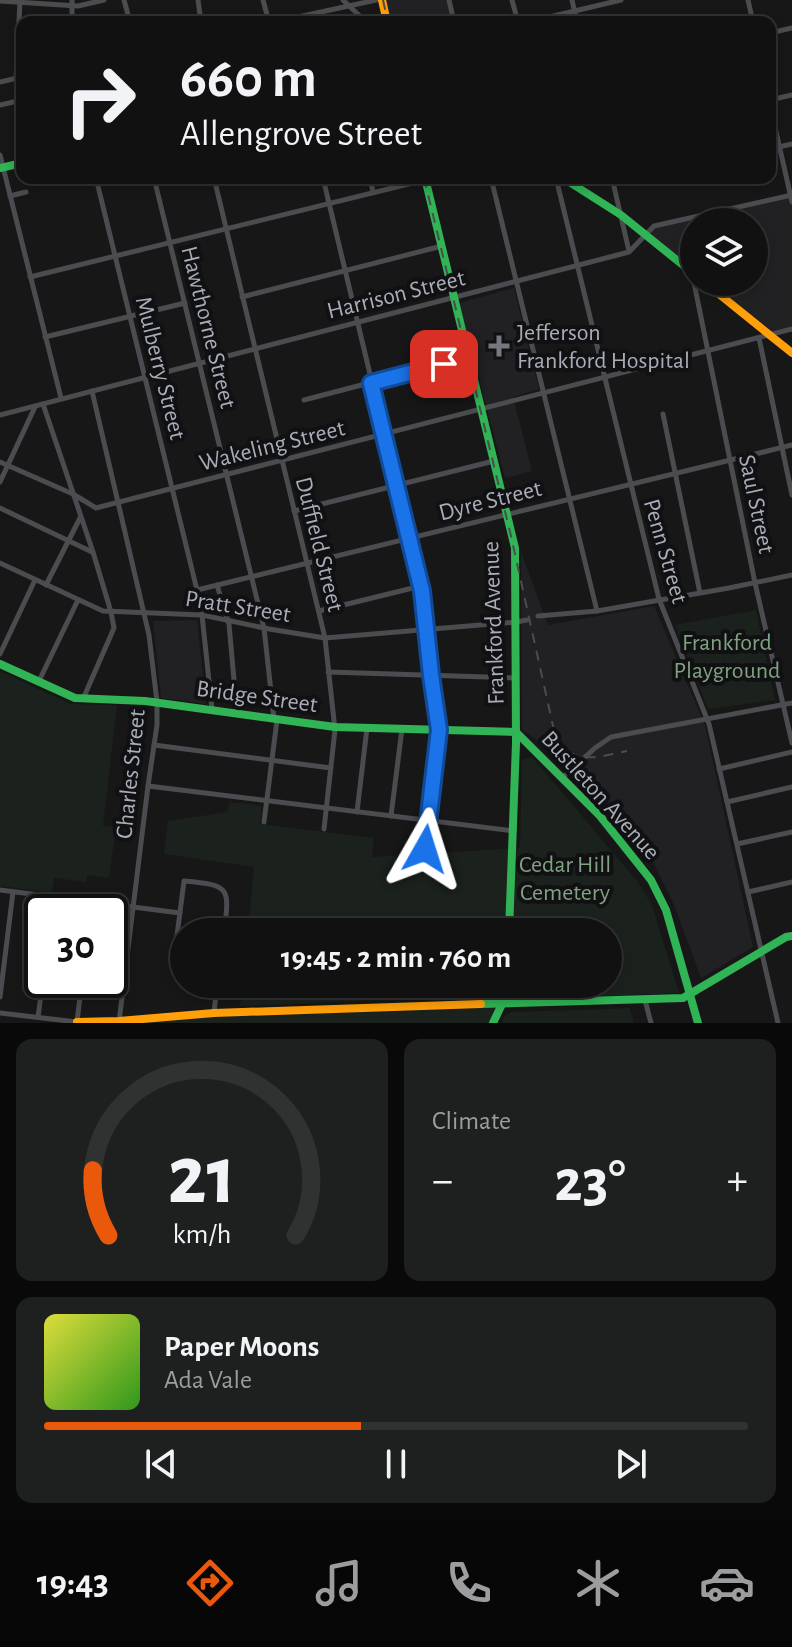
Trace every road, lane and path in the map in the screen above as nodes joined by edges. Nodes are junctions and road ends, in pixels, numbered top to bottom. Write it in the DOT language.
graph roads {
  1 [pos="104,0"];
  2 [pos="343,0"];
  3 [pos="379,0"];
  4 [pos="572,0"];
  5 [pos="621,0"];
  6 [pos="0,1"];
  7 [pos="20,2"];
  8 [pos="72,3"];
  9 [pos="349,6"];
  10 [pos="575,10"];
  11 [pos="306,16"];
  12 [pos="360,16"];
  13 [pos="552,16"];
  14 [pos="576,16"];
  15 [pos="776,132"];
  16 [pos="792,144"];
  17 [pos="779,147"];
  18 [pos="776,148"];
  19 [pos="0,155"];
  20 [pos="2,168"];
  21 [pos="97,184"];
  22 [pos="155,184"];
  23 [pos="215,184"];
  24 [pos="324,184"];
  25 [pos="371,184"];
  26 [pos="407,184"];
  27 [pos="429,184"];
  28 [pos="493,184"];
  29 [pos="557,184"];
  30 [pos="572,184"];
  31 [pos="614,184"];
  32 [pos="26,192"];
  33 [pos="373,192"];
  34 [pos="10,196"];
  35 [pos="791,198"];
  36 [pos="329,204"];
  37 [pos="621,215"];
  38 [pos="225,229"];
  39 [pos="646,235"];
  40 [pos="170,243"];
  41 [pos="442,246"];
  42 [pos="629,252"];
  43 [pos="114,255"];
  44 [pos="680,262"];
  45 [pos="577,266"];
  46 [pos="345,270"];
  47 [pos="30,277"];
  48 [pos="517,281"];
  49 [pos="697,296"];
  50 [pos="721,296"];
  51 [pos="242,297"];
  52 [pos="454,298"];
  53 [pos="185,303"];
  54 [pos="129,317"];
  55 [pos="357,323"];
  56 [pos="792,329"];
  57 [pos="770,335"];
  58 [pos="45,337"];
  59 [pos="759,338"];
  60 [pos="254,349"];
  61 [pos="706,351"];
  62 [pos="792,353"];
  63 [pos="469,357"];
  64 [pos="200,363"];
  65 [pos="145,378"];
  66 [pos="604,378"];
  67 [pos="371,383"];
  68 [pos="92,391"];
  69 [pos="544,393"];
  70 [pos="61,398"];
  71 [pos="304,400"];
  72 [pos="43,404"];
  73 [pos="36,406"];
  74 [pos="481,409"];
  75 [pos="663,414"];
  76 [pos="0,415"];
  77 [pos="384,435"];
  78 [pos="792,445"];
  79 [pos="782,447"];
  80 [pos="729,460"];
  81 [pos="494,461"];
  82 [pos="0,462"];
  83 [pos="281,462"];
  84 [pos="8,465"];
  85 [pos="675,473"];
  86 [pos="227,475"];
  87 [pos="0,482"];
  88 [pos="629,484"];
  89 [pos="396,485"];
  90 [pos="172,489"];
  91 [pos="73,494"];
  92 [pos="792,495"];
  93 [pos="569,499"];
  94 [pos="119,503"];
  95 [pos="0,508"];
  96 [pos="294,511"];
  97 [pos="507,514"];
  98 [pos="80,517"];
  99 [pos="409,538"];
  100 [pos="68,540"];
  101 [pos="93,552"];
  102 [pos="0,563"];
  103 [pos="307,563"];
  104 [pos="792,575"];
  105 [pos="251,577"];
  106 [pos="35,580"];
  107 [pos="755,583"];
  108 [pos="46,585"];
  109 [pos="217,585"];
  110 [pos="421,586"];
  111 [pos="197,590"];
  112 [pos="700,593"];
  113 [pos="659,599"];
  114 [pos="78,600"];
  115 [pos="319,611"];
  116 [pos="597,611"];
  117 [pos="111,612"];
  118 [pos="144,613"];
  119 [pos="202,615"];
  120 [pos="538,616"];
  121 [pos="226,620"];
  122 [pos="527,620"];
  123 [pos="516,622"];
  124 [pos="264,628"];
  125 [pos="426,630"];
  126 [pos="325,638"];
  127 [pos="0,654"];
  128 [pos="0,664"];
  129 [pos="328,672"];
  130 [pos="431,675"];
  131 [pos="516,678"];
  132 [pos="39,681"];
  133 [pos="83,699"];
  134 [pos="157,702"];
  135 [pos="792,703"];
  136 [pos="783,705"];
  137 [pos="212,709"];
  138 [pos="237,714"];
  139 [pos="706,718"];
  140 [pos="276,720"];
  141 [pos="335,727"];
  142 [pos="367,728"];
  143 [pos="402,729"];
  144 [pos="439,730"];
  145 [pos="516,732"];
  146 [pos="792,743"];
  147 [pos="154,745"];
  148 [pos="536,751"];
  149 [pos="792,752"];
  150 [pos="516,754"];
  151 [pos="271,760"];
  152 [pos="331,768"];
  153 [pos="719,769"];
  154 [pos="563,777"];
  155 [pos="148,786"];
  156 [pos="792,787"];
  157 [pos="266,801"];
  158 [pos="727,802"];
  159 [pos="326,808"];
  160 [pos="357,812"];
  161 [pos="391,816"];
  162 [pos="428,821"];
  163 [pos="264,822"];
  164 [pos="324,829"];
  165 [pos="515,831"];
  166 [pos="792,832"];
  167 [pos="737,844"];
  168 [pos="425,849"];
  169 [pos="792,882"];
  170 [pos="0,890"];
  171 [pos="13,892"];
  172 [pos="748,892"];
  173 [pos="29,894"];
  174 [pos="128,906"];
  175 [pos="133,907"];
  176 [pos="180,913"];
  177 [pos="179,918"];
  178 [pos="226,918"];
  179 [pos="510,918"];
  180 [pos="792,936"];
  181 [pos="761,952"];
  182 [pos="690,995"];
  183 [pos="0,997"];
  184 [pos="41,998"];
  185 [pos="80,998"];
  186 [pos="216,998"];
  187 [pos="503,998"];
  188 [pos="645,1000"];
  189 [pos="502,1004"];
  190 [pos="0,1013"];
  191 [pos="214,1013"];
  192 [pos="38,1017"];
  193 [pos="64,1022"];
  194 [pos="77,1022"];
  195 [pos="119,1022"];
  196 [pos="493,1023"];
  197 [pos="651,1023"];
  198 [pos="698,1023"];
  199 [pos="778,1023"];
  1 -- 8 [label="street"];
  2 -- 9 [label="street"];
  3 -- 9 [label="street"];
  4 -- 10 [label="street"];
  5 -- 10 [label="street"];
  6 -- 7 [label="street"];
  7 -- 8 [label="street"];
  9 -- 11 [label="street"];
  9 -- 12 [label="street"];
  10 -- 13 [label="street"];
  10 -- 14 [label="street"];
  15 -- 17 [label="street"];
  16 -- 17 [label="street"];
  17 -- 18 [label="street"];
  17 -- 35 [label="street"];
  19 -- 20 [label="street"];
  20 -- 34 [label="street"];
  21 -- 43 [label="street, Mulberry Street"];
  22 -- 40 [label="street, Hawthorne Street"];
  23 -- 38 [label="street, Duffield Street"];
  24 -- 36 [label="street"];
  25 -- 33 [label="street"];
  26 -- 33 [label="street"];
  27 -- 41 [label="main road, Frankford Avenue"];
  28 -- 48 [label="street"];
  29 -- 45 [label="street, Penn Street"];
  30 -- 37 [label="main road"];
  31 -- 37 [label="street"];
  32 -- 34 [label="street"];
  33 -- 36 [label="street"];
  34 -- 47 [label="street"];
  35 -- 39 [label="street, Harrison Street"];
  36 -- 38 [label="street"];
  36 -- 46 [label="street"];
  37 -- 39 [label="main road"];
  37 -- 42 [label="street"];
  38 -- 40 [label="street"];
  38 -- 51 [label="street, Duffield Street"];
  39 -- 42 [label="street, Harrison Street"];
  39 -- 44 [label="main road"];
  40 -- 43 [label="street"];
  40 -- 53 [label="street, Hawthorne Street"];
  41 -- 46 [label="street"];
  41 -- 52 [label="main road, Frankford Avenue"];
  42 -- 45 [label="street, Harrison Street"];
  43 -- 47 [label="street"];
  43 -- 54 [label="street, Mulberry Street"];
  45 -- 48 [label="street, Harrison Street"];
  45 -- 66 [label="street, Penn Street"];
  46 -- 51 [label="street"];
  46 -- 55 [label="street"];
  47 -- 58 [label="street"];
  48 -- 52 [label="street, Harrison Street"];
  48 -- 69 [label="street"];
  49 -- 61 [label="street, Saul Street"];
  50 -- 57 [label="main road"];
  51 -- 60 [label="street, Duffield Street"];
  52 -- 55 [label="street, Harrison Street"];
  52 -- 63 [label="main road, Frankford Avenue"];
  53 -- 54 [label="street"];
  53 -- 64 [label="street, Hawthorne Street"];
  54 -- 58 [label="street"];
  54 -- 65 [label="street, Mulberry Street"];
  55 -- 60 [label="street, Harrison Street"];
  55 -- 67 [label="street"];
  56 -- 57 [label="street, Wakeling Street"];
  57 -- 59 [label="street, Wakeling Street"];
  57 -- 62 [label="main road"];
  58 -- 70 [label="street"];
  59 -- 61 [label="street, Wakeling Street"];
  59 -- 79 [label="street"];
  60 -- 64 [label="street, Harrison Street"];
  60 -- 83 [label="street, Duffield Street"];
  61 -- 66 [label="street, Wakeling Street"];
  61 -- 80 [label="street, Saul Street"];
  63 -- 67 [label="street"];
  63 -- 74 [label="main road, Frankford Avenue"];
  64 -- 65 [label="street, Harrison Street"];
  64 -- 86 [label="street, Hawthorne Street"];
  65 -- 68 [label="street, Harrison Street"];
  65 -- 90 [label="street, Mulberry Street"];
  66 -- 69 [label="street, Wakeling Street"];
  66 -- 88 [label="street, Penn Street"];
  67 -- 71 [label="street"];
  67 -- 77 [label="street"];
  68 -- 70 [label="street, Harrison Street"];
  68 -- 94 [label="street, Charles Street"];
  69 -- 74 [label="street, Wakeling Street"];
  69 -- 93 [label="street"];
  70 -- 72 [label="street, Harrison Street"];
  72 -- 73 [label="street, Harrison Street"];
  72 -- 91 [label="street"];
  73 -- 76 [label="street, Harrison Street"];
  73 -- 84 [label="street"];
  74 -- 77 [label="street, Wakeling Street"];
  74 -- 81 [label="main road, Frankford Avenue"];
  75 -- 85 [label="street"];
  77 -- 83 [label="street, Wakeling Street"];
  77 -- 89 [label="street"];
  78 -- 79 [label="street, Dyre Street"];
  79 -- 80 [label="street, Dyre Street"];
  79 -- 92 [label="street"];
  80 -- 85 [label="street, Dyre Street"];
  80 -- 107 [label="street, Saul Street"];
  81 -- 89 [label="street"];
  81 -- 97 [label="main road, Frankford Avenue"];
  82 -- 84 [label="street, Wakeling Street"];
  83 -- 86 [label="street, Wakeling Street"];
  83 -- 96 [label="street, Duffield Street"];
  84 -- 87 [label="street"];
  84 -- 91 [label="street, Wakeling Street"];
  85 -- 88 [label="street, Dyre Street"];
  85 -- 112 [label="street"];
  86 -- 90 [label="street, Wakeling Street"];
  86 -- 105 [label="street, Hawthorne Street"];
  88 -- 93 [label="street, Dyre Street"];
  88 -- 113 [label="street, Penn Street"];
  89 -- 96 [label="street"];
  89 -- 99 [label="street"];
  90 -- 94 [label="street, Wakeling Street"];
  90 -- 111 [label="street, Mulberry Street"];
  91 -- 94 [label="street, Wakeling Street"];
  91 -- 98 [label="street"];
  93 -- 97 [label="street, Dyre Street"];
  93 -- 116 [label="street"];
  94 -- 118 [label="street, Charles Street"];
  95 -- 100 [label="street"];
  96 -- 103 [label="street, Duffield Street"];
  97 -- 99 [label="street, Dyre Street"];
  97 -- 123 [label="main road, Frankford Avenue"];
  98 -- 100 [label="street"];
  98 -- 101 [label="street"];
  99 -- 103 [label="street, Dyre Street"];
  99 -- 110 [label="street"];
  100 -- 101 [label="street"];
  100 -- 108 [label="street"];
  101 -- 117 [label="street"];
  102 -- 106 [label="street, Pratt Street"];
  103 -- 105 [label="street, Dyre Street"];
  103 -- 115 [label="street, Duffield Street"];
  104 -- 107 [label="street"];
  105 -- 109 [label="street, Dyre Street"];
  105 -- 124 [label="street, Hawthorne Street"];
  106 -- 108 [label="street, Pratt Street"];
  106 -- 127 [label="street"];
  107 -- 112 [label="street"];
  107 -- 136 [label="street, Saul Street"];
  108 -- 114 [label="street, Pratt Street"];
  109 -- 111 [label="street, Dyre Street"];
  109 -- 121 [label="street"];
  110 -- 115 [label="street"];
  110 -- 125 [label="street"];
  111 -- 119 [label="street, Mulberry Street"];
  112 -- 113 [label="street"];
  113 -- 116 [label="street"];
  113 -- 139 [label="street, Penn Street"];
  114 -- 117 [label="street, Pratt Street"];
  114 -- 132 [label="street"];
  115 -- 126 [label="street, Duffield Street"];
  116 -- 120 [label="street"];
  117 -- 118 [label="street, Pratt Street"];
  117 -- 133 [label="street"];
  118 -- 119 [label="street, Pratt Street"];
  118 -- 134 [label="street, Charles Street"];
  119 -- 121 [label="street, Pratt Street"];
  119 -- 137 [label="street, Mulberry Street"];
  121 -- 124 [label="street, Pratt Street"];
  121 -- 138 [label="street"];
  122 -- 123 [label="street, Pratt Street"];
  123 -- 125 [label="street, Pratt Street"];
  123 -- 131 [label="main road, Frankford Avenue"];
  124 -- 126 [label="street, Pratt Street"];
  124 -- 140 [label="street, Hawthorne Street"];
  125 -- 126 [label="street, Pratt Street"];
  125 -- 130 [label="street"];
  126 -- 129 [label="street, Duffield Street"];
  128 -- 132 [label="main road, Bridge Street"];
  129 -- 130 [label="street"];
  129 -- 141 [label="street, Duffield Street"];
  130 -- 131 [label="street"];
  130 -- 144 [label="street"];
  131 -- 145 [label="main road, Frankford Avenue"];
  132 -- 133 [label="main road, Bridge Street"];
  133 -- 134 [label="main road, Bridge Street"];
  134 -- 137 [label="main road, Bridge Street"];
  134 -- 147 [label="street, Charles Street"];
  135 -- 136 [label="street"];
  136 -- 139 [label="street"];
  136 -- 146 [label="street, Saul Street"];
  137 -- 138 [label="main road, Bridge Street"];
  138 -- 140 [label="main road, Bridge Street"];
  139 -- 153 [label="street, Penn Street"];
  139 -- 154 [label="street"];
  140 -- 141 [label="main road, Bridge Street"];
  140 -- 151 [label="street, Hawthorne Street"];
  141 -- 142 [label="main road, Bridge Street"];
  141 -- 152 [label="street, Duffield Street"];
  142 -- 143 [label="main road, Bridge Street"];
  142 -- 160 [label="street"];
  143 -- 144 [label="main road, Bridge Street"];
  143 -- 161 [label="street"];
  144 -- 145 [label="main road, Bridge Street"];
  144 -- 162 [label="street"];
  145 -- 148 [label="main road, Bustleton Avenue"];
  145 -- 150 [label="main road, Frankford Avenue"];
  147 -- 151 [label="street"];
  147 -- 155 [label="street, Charles Street"];
  148 -- 150 [label="main road"];
  148 -- 154 [label="main road, Bustleton Avenue"];
  149 -- 153 [label="street"];
  150 -- 165 [label="main road, Frankford Avenue"];
  151 -- 152 [label="street"];
  151 -- 157 [label="street, Hawthorne Street"];
  152 -- 159 [label="street, Duffield Street"];
  153 -- 158 [label="street, Penn Street"];
  154 -- 182 [label="main road, Bustleton Avenue"];
  155 -- 157 [label="street"];
  155 -- 175 [label="street, Charles Street"];
  156 -- 158 [label="street"];
  157 -- 159 [label="street"];
  157 -- 163 [label="street, Hawthorne Street"];
  158 -- 167 [label="street, Penn Street"];
  159 -- 160 [label="street"];
  159 -- 164 [label="street, Duffield Street"];
  160 -- 161 [label="street"];
  161 -- 162 [label="street"];
  162 -- 165 [label="street"];
  162 -- 168 [label="street"];
  165 -- 179 [label="main road, Frankford Avenue"];
  166 -- 167 [label="street"];
  167 -- 172 [label="street, Penn Street"];
  169 -- 172 [label="street"];
  170 -- 171 [label="street"];
  171 -- 173 [label="street"];
  171 -- 183 [label="street"];
  172 -- 181 [label="street, Penn Street"];
  174 -- 175 [label="street"];
  175 -- 176 [label="street"];
  175 -- 195 [label="street, Charles Street"];
  176 -- 177 [label="street"];
  176 -- 178 [label="street"];
  180 -- 181 [label="main road"];
  181 -- 182 [label="main road"];
  181 -- 199 [label="street, Penn Street"];
  182 -- 188 [label="main road"];
  182 -- 198 [label="main road, Bustleton Avenue"];
  184 -- 192 [label="street"];
  185 -- 194 [label="street"];
  186 -- 191 [label="street"];
  187 -- 189 [label="main road"];
  188 -- 189 [label="main road"];
  188 -- 197 [label="street"];
  189 -- 191 [label="main road"];
  189 -- 196 [label="main road"];
  190 -- 192 [label="street"];
  191 -- 195 [label="main road"];
  192 -- 193 [label="street"];
  193 -- 194 [label="street"];
  194 -- 195 [label="main road"];
}
